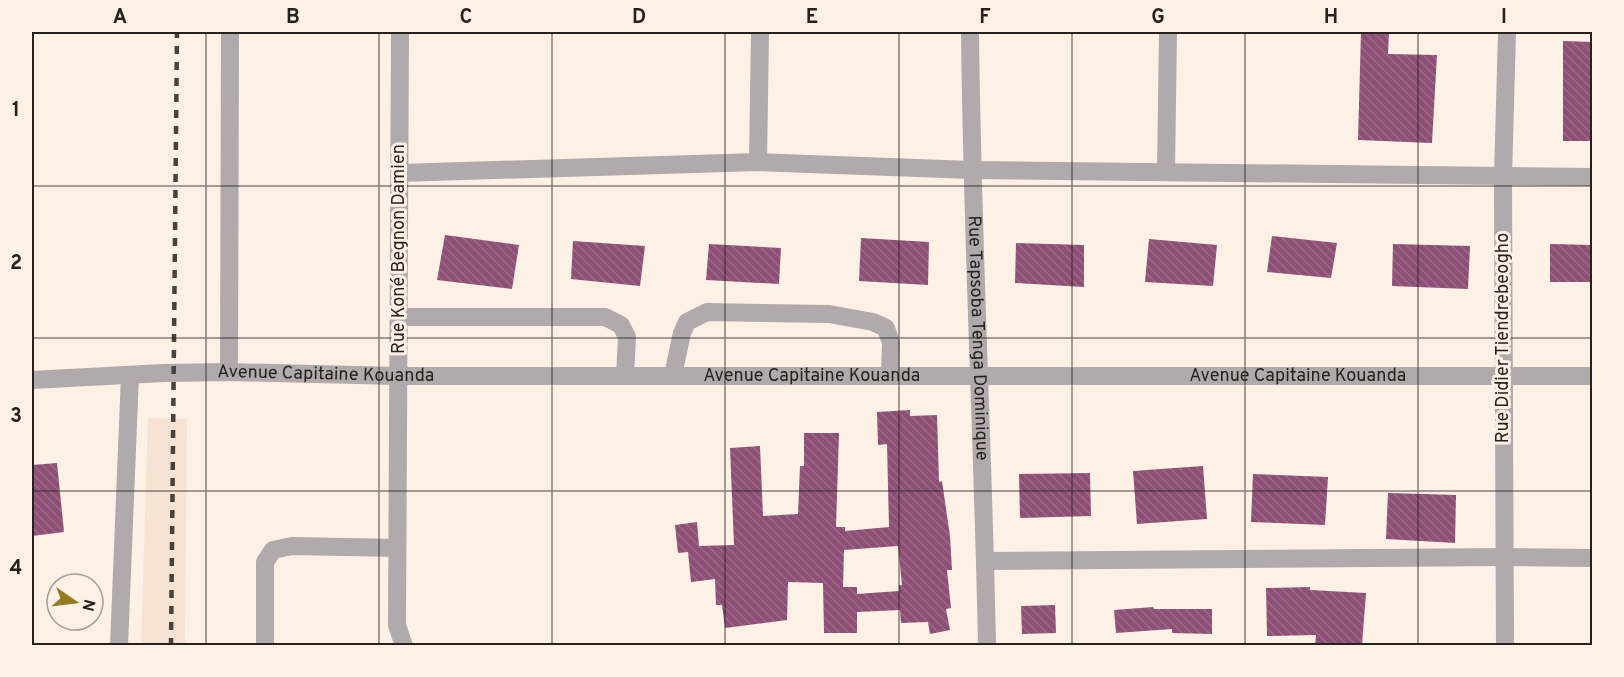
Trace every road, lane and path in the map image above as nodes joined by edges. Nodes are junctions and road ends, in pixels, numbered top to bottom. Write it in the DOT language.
graph roads {
  1 [pos="230,32"];
  2 [pos="400,32"];
  3 [pos="760,32"];
  4 [pos="970,32"];
  5 [pos="1168,32"];
  6 [pos="1507,32"];
  7 [pos="758,162"];
  8 [pos="971,170"];
  9 [pos="1166,171"];
  10 [pos="400,173"];
  11 [pos="1503,177"];
  12 [pos="1593,177"];
  13 [pos="399,317"];
  14 [pos="229,372"];
  15 [pos="130,375"];
  16 [pos="673,375"];
  17 [pos="890,375"];
  18 [pos="979,375"];
  19 [pos="398,376"];
  20 [pos="626,376"];
  21 [pos="1503,376"];
  22 [pos="1593,376"];
  23 [pos="32,380"];
  24 [pos="397,548"];
  25 [pos="1505,557"];
  26 [pos="1593,558"];
  27 [pos="985,561"];
  28 [pos="265,644"];
  29 [pos="119,645"];
  30 [pos="404,645"];
  31 [pos="987,645"];
  32 [pos="1505,645"];
  1 -- 14 [label="street"];
  2 -- 10 [label="street, Rue Koné Begnon Damien"];
  3 -- 7 [label="street"];
  4 -- 8 [label="street, Rue Tapsoba Tenga Dominique"];
  5 -- 9 [label="street"];
  6 -- 11 [label="street, Rue Didier Tiendrebeogho"];
  7 -- 8 [label="street"];
  7 -- 10 [label="street"];
  8 -- 9 [label="street"];
  8 -- 18 [label="street, Rue Tapsoba Tenga Dominique"];
  9 -- 11 [label="street"];
  10 -- 13 [label="street, Rue Koné Begnon Damien"];
  11 -- 12 [label="street"];
  11 -- 21 [label="street, Rue Didier Tiendrebeogho"];
  13 -- 19 [label="street, Rue Koné Begnon Damien"];
  13 -- 20 [label="street"];
  14 -- 15 [label="street, Avenue Capitaine Kouanda"];
  14 -- 19 [label="street, Avenue Capitaine Kouanda"];
  15 -- 23 [label="street, Avenue Capitaine Kouanda"];
  15 -- 29 [label="street"];
  16 -- 17 [label="street, Avenue Capitaine Kouanda"];
  16 -- 17 [label="street"];
  16 -- 20 [label="street, Avenue Capitaine Kouanda"];
  17 -- 18 [label="street, Avenue Capitaine Kouanda"];
  18 -- 21 [label="street, Avenue Capitaine Kouanda"];
  18 -- 27 [label="street, Rue Tapsoba Tenga Dominique"];
  19 -- 20 [label="street, Avenue Capitaine Kouanda"];
  19 -- 24 [label="street, Rue Koné Begnon Damien"];
  21 -- 22 [label="street, Avenue Capitaine Kouanda"];
  21 -- 25 [label="street, Rue Didier Tiendrebeogho"];
  24 -- 28 [label="street"];
  24 -- 30 [label="street, Rue Koné Begnon Damien"];
  25 -- 26 [label="street"];
  25 -- 27 [label="street"];
  25 -- 32 [label="street, Rue Didier Tiendrebeogho"];
  27 -- 31 [label="street, Rue Tapsoba Tenga Dominique"];
}
